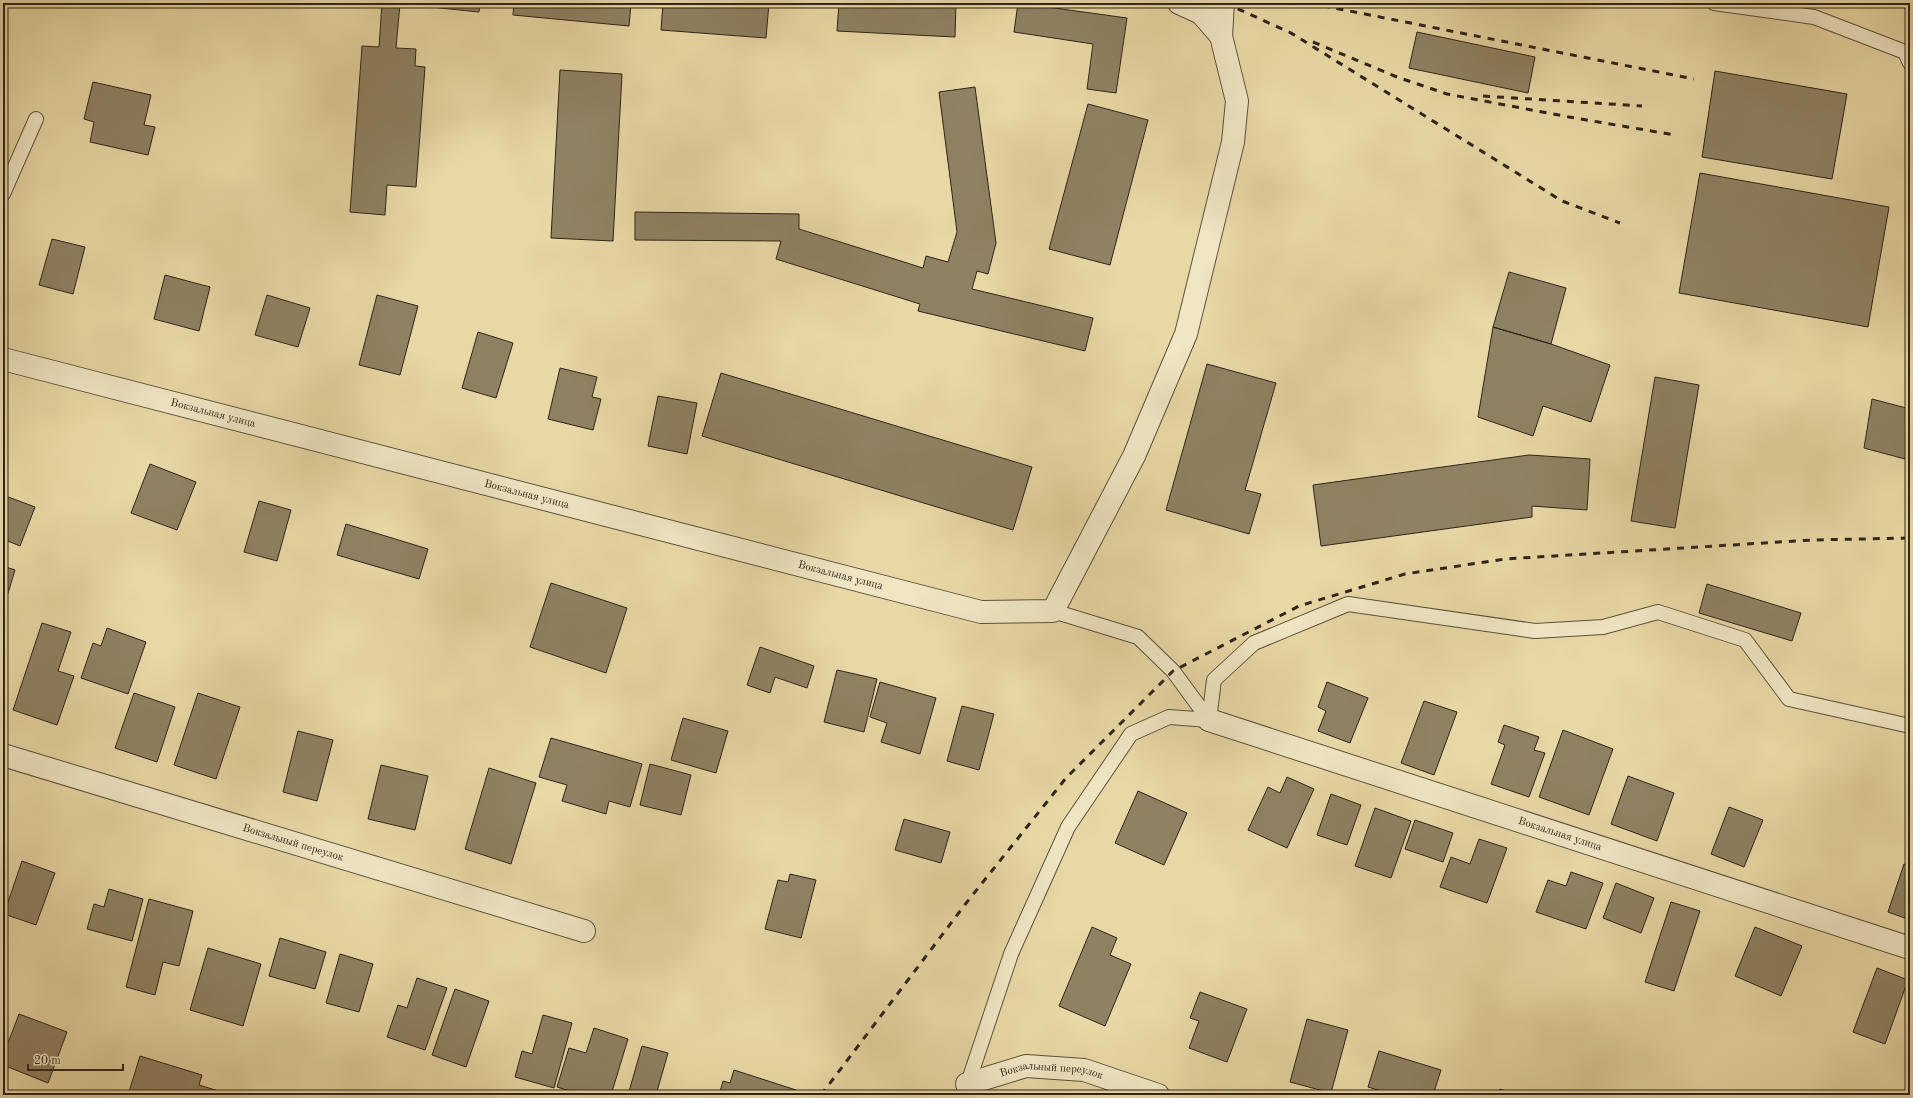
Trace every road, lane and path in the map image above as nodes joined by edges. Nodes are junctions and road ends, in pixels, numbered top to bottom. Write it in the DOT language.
graph roads {
  1 [pos="1179,3"];
  2 [pos="1223,3"];
  3 [pos="1714,3"];
  4 [pos="1221,36"];
  5 [pos="1910,63"];
  6 [pos="36,119"];
  7 [pos="3,194"];
  8 [pos="3,359"];
  9 [pos="1053,610"];
  10 [pos="1209,720"];
  11 [pos="1910,726"];
  12 [pos="3,755"];
  13 [pos="584,931"];
  14 [pos="1910,948"];
  15 [pos="966,1090"];
  16 [pos="1158,1095"];
  1 -- 4 [label="street"];
  2 -- 4 [label="street"];
  3 -- 5 [label="lane"];
  4 -- 9 [label="street"];
  6 -- 7 [label="lane"];
  8 -- 9 [label="street, Вокзальная улица"];
  9 -- 10 [label="lane"];
  10 -- 11 [label="lane"];
  10 -- 14 [label="street, Вокзальная улица"];
  10 -- 15 [label="lane"];
  12 -- 13 [label="street, Вокзальный переулок"];
  15 -- 16 [label="street, Вокзальный переулок"];
}
